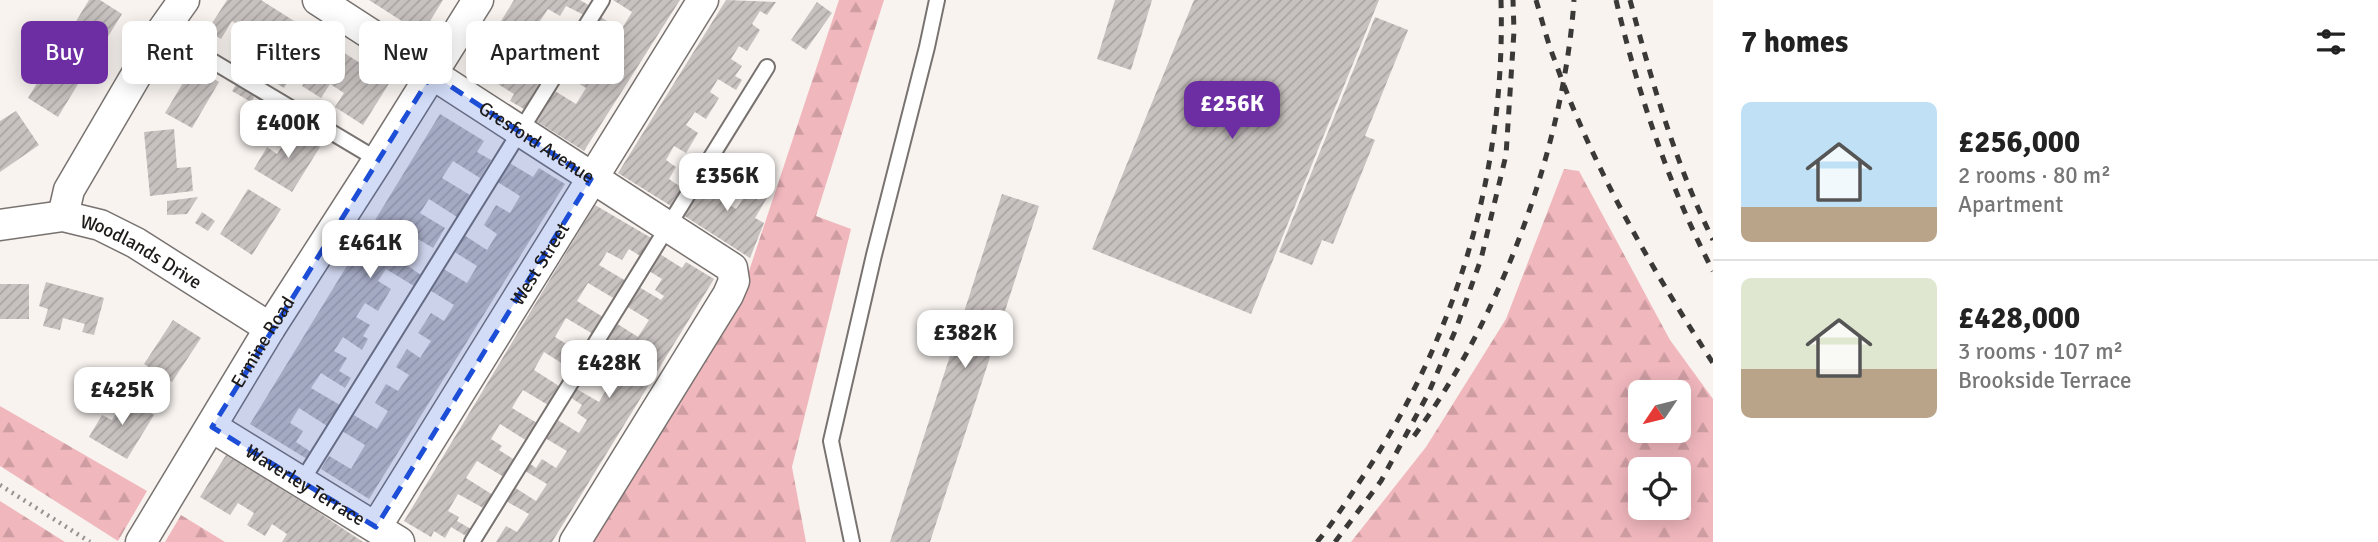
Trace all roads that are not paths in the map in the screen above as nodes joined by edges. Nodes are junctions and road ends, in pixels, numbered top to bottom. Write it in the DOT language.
graph roads {
  1 [pos="184,0"];
  2 [pos="318,0"];
  3 [pos="478,0"];
  4 [pos="602,0"];
  5 [pos="703,0"];
  6 [pos="937,0"];
  7 [pos="169,21"];
  8 [pos="359,27"];
  9 [pos="452,42"];
  10 [pos="217,64"];
  11 [pos="767,67"];
  12 [pos="131,84"];
  13 [pos="426,84"];
  14 [pos="447,84"];
  15 [pos="520,131"];
  16 [pos="378,160"];
  17 [pos="591,179"];
  18 [pos="63,216"];
  19 [pos="0,225"];
  20 [pos="667,228"];
  21 [pos="270,328"];
  22 [pos="212,427"];
  23 [pos="302,481"];
  24 [pos="387,534"];
  25 [pos="141,542"];
  26 [pos="472,542"];
  27 [pos="575,542"];
  28 [pos="852,542"];
  1 -- 7 [label="street"];
  2 -- 8 [label="street, Gresford Avenue"];
  3 -- 9 [label="street, Ermine Road"];
  4 -- 15 [label="lane"];
  5 -- 17 [label="street, West Street"];
  6 -- 28 [label="lane"];
  10 -- 16 [label="lane"];
  11 -- 20 [label="lane"];
  12 -- 18 [label="street"];
  13 -- 16 [label="street, Ermine Road"];
  14 -- 15 [label="street, Gresford Avenue"];
  15 -- 17 [label="street, Gresford Avenue"];
  15 -- 23 [label="lane"];
  16 -- 21 [label="street, Ermine Road"];
  17 -- 20 [label="street, Gresford Avenue"];
  17 -- 24 [label="street, West Street"];
  18 -- 19 [label="street, Woodlands Drive"];
  18 -- 21 [label="street, Woodlands Drive"];
  20 -- 26 [label="lane"];
  20 -- 27 [label="street, Gresford Avenue"];
  21 -- 22 [label="street, Ermine Road"];
  22 -- 23 [label="street, Waverley Terrace"];
  22 -- 25 [label="street, Ermine Road"];
  23 -- 24 [label="street, Waverley Terrace"];
}
